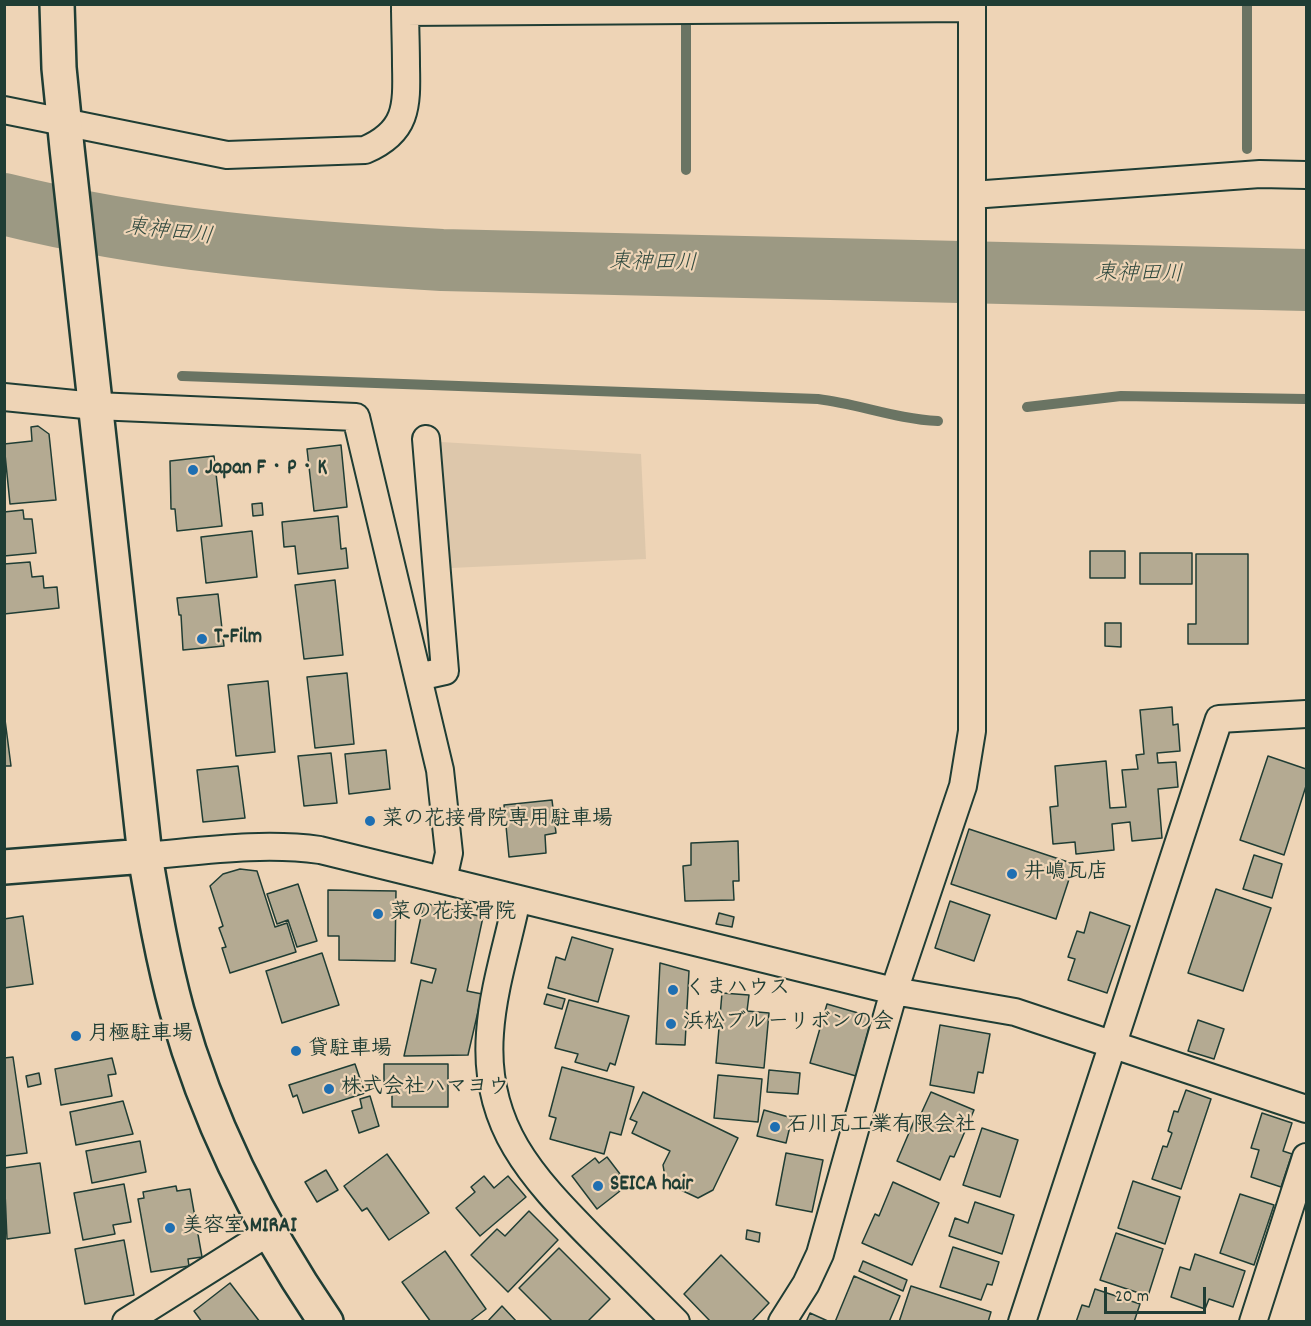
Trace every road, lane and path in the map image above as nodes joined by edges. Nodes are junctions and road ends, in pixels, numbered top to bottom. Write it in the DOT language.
graph roads {
  1 [pos="57,4"];
  2 [pos="972,6"];
  3 [pos="405,8"];
  4 [pos="4,110"];
  5 [pos="65,135"];
  6 [pos="1306,175"];
  7 [pos="972,203"];
  8 [pos="4,396"];
  9 [pos="95,406"];
  10 [pos="426,439"];
  11 [pos="418,677"];
  12 [pos="1306,714"];
  13 [pos="144,856"];
  14 [pos="4,867"];
  15 [pos="442,880"];
  16 [pos="517,899"];
  17 [pos="894,992"];
  18 [pos="1113,1044"];
  19 [pos="1306,1109"];
  20 [pos="1306,1157"];
  21 [pos="269,1232"];
  22 [pos="126,1322"];
  23 [pos="326,1322"];
  24 [pos="676,1322"];
  25 [pos="782,1322"];
  26 [pos="1022,1322"];
  27 [pos="1253,1322"];
  1 -- 5 [label="street"];
  2 -- 3 [label="street"];
  2 -- 7 [label="street"];
  3 -- 5 [label="street"];
  4 -- 5 [label="street"];
  5 -- 9 [label="street"];
  6 -- 7 [label="street"];
  7 -- 17 [label="street"];
  8 -- 9 [label="street"];
  9 -- 11 [label="street"];
  9 -- 13 [label="street"];
  10 -- 11 [label="street"];
  11 -- 15 [label="street"];
  12 -- 18 [label="street"];
  13 -- 14 [label="street"];
  13 -- 15 [label="street"];
  13 -- 21 [label="street"];
  15 -- 16 [label="street"];
  16 -- 17 [label="street"];
  16 -- 24 [label="street"];
  17 -- 18 [label="street"];
  17 -- 25 [label="street"];
  18 -- 19 [label="street"];
  18 -- 26 [label="street"];
  20 -- 27 [label="street"];
  21 -- 22 [label="street"];
  21 -- 23 [label="street"];
}
